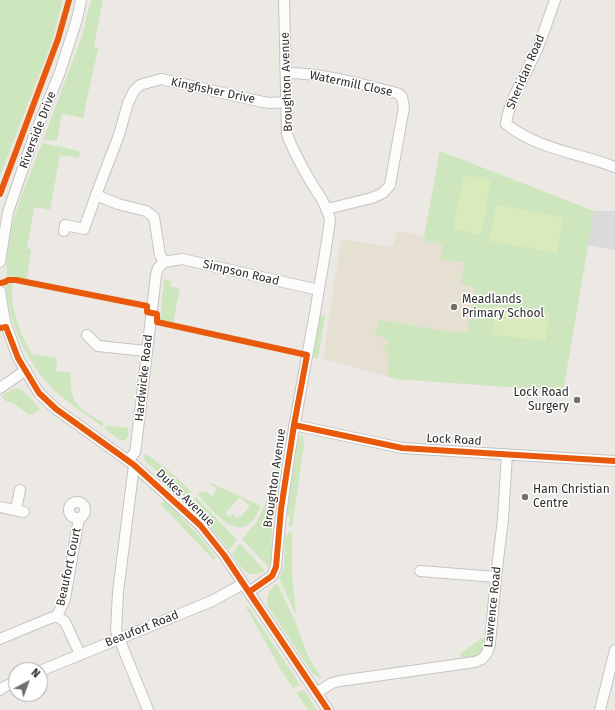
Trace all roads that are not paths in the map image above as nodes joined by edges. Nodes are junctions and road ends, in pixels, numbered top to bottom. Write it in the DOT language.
graph roads {
  1 [pos="81,0"];
  2 [pos="284,0"];
  3 [pos="555,0"];
  4 [pos="286,73"];
  5 [pos="286,102"];
  6 [pos="615,167"];
  7 [pos="96,195"];
  8 [pos="327,209"];
  9 [pos="64,231"];
  10 [pos="0,262"];
  11 [pos="164,262"];
  12 [pos="318,290"];
  13 [pos="0,291"];
  14 [pos="87,336"];
  15 [pos="146,351"];
  16 [pos="26,370"];
  17 [pos="0,388"];
  18 [pos="294,425"];
  19 [pos="507,454"];
  20 [pos="615,461"];
  21 [pos="131,463"];
  22 [pos="20,490"];
  23 [pos="0,507"];
  24 [pos="79,518"];
  25 [pos="420,571"];
  26 [pos="496,577"];
  27 [pos="246,588"];
  28 [pos="58,616"];
  29 [pos="0,639"];
  30 [pos="119,640"];
  31 [pos="615,650"];
  32 [pos="80,654"];
  33 [pos="48,668"];
  34 [pos="316,693"];
  35 [pos="148,710"];
  36 [pos="328,710"];
  37 [pos="600,710"];
  1 -- 10 [label="street, Riverside Drive"];
  2 -- 4 [label="street, Broughton Avenue"];
  3 -- 6 [label="street, Sheridan Road"];
  4 -- 5 [label="street, Broughton Avenue"];
  4 -- 8 [label="street, Watermill Close"];
  5 -- 7 [label="street, Kingfisher Drive"];
  5 -- 8 [label="street, Broughton Avenue"];
  7 -- 9 [label="street, Kingfisher Drive"];
  7 -- 11 [label="street"];
  8 -- 12 [label="street, Broughton Avenue"];
  11 -- 12 [label="street, Simpson Road"];
  11 -- 15 [label="street, Hardwicke Road"];
  12 -- 18 [label="street, Broughton Avenue"];
  13 -- 16 [label="street, Dukes Avenue"];
  14 -- 15 [label="street"];
  15 -- 21 [label="street, Hardwicke Road"];
  16 -- 17 [label="street"];
  16 -- 21 [label="street, Dukes Avenue"];
  18 -- 19 [label="street, Lock Road"];
  18 -- 27 [label="street, Broughton Avenue"];
  19 -- 20 [label="street, Lock Road"];
  19 -- 26 [label="street, Lawrence Road"];
  21 -- 27 [label="street, Dukes Avenue"];
  21 -- 30 [label="street, Hardwicke Road"];
  22 -- 23 [label="street"];
  24 -- 28 [label="street, Beaufort Court"];
  25 -- 26 [label="street"];
  26 -- 34 [label="street, Lawrence Road"];
  27 -- 30 [label="street, Beaufort Road"];
  27 -- 34 [label="street, Dukes Avenue"];
  28 -- 29 [label="street, Beaufort Court"];
  28 -- 32 [label="street, Beaufort Court"];
  30 -- 32 [label="street, Beaufort Road"];
  30 -- 35 [label="street, Hardwicke Road"];
  31 -- 37 [label="street"];
  32 -- 33 [label="street, Beaufort Road"];
  34 -- 36 [label="street, Dukes Avenue"];
}
